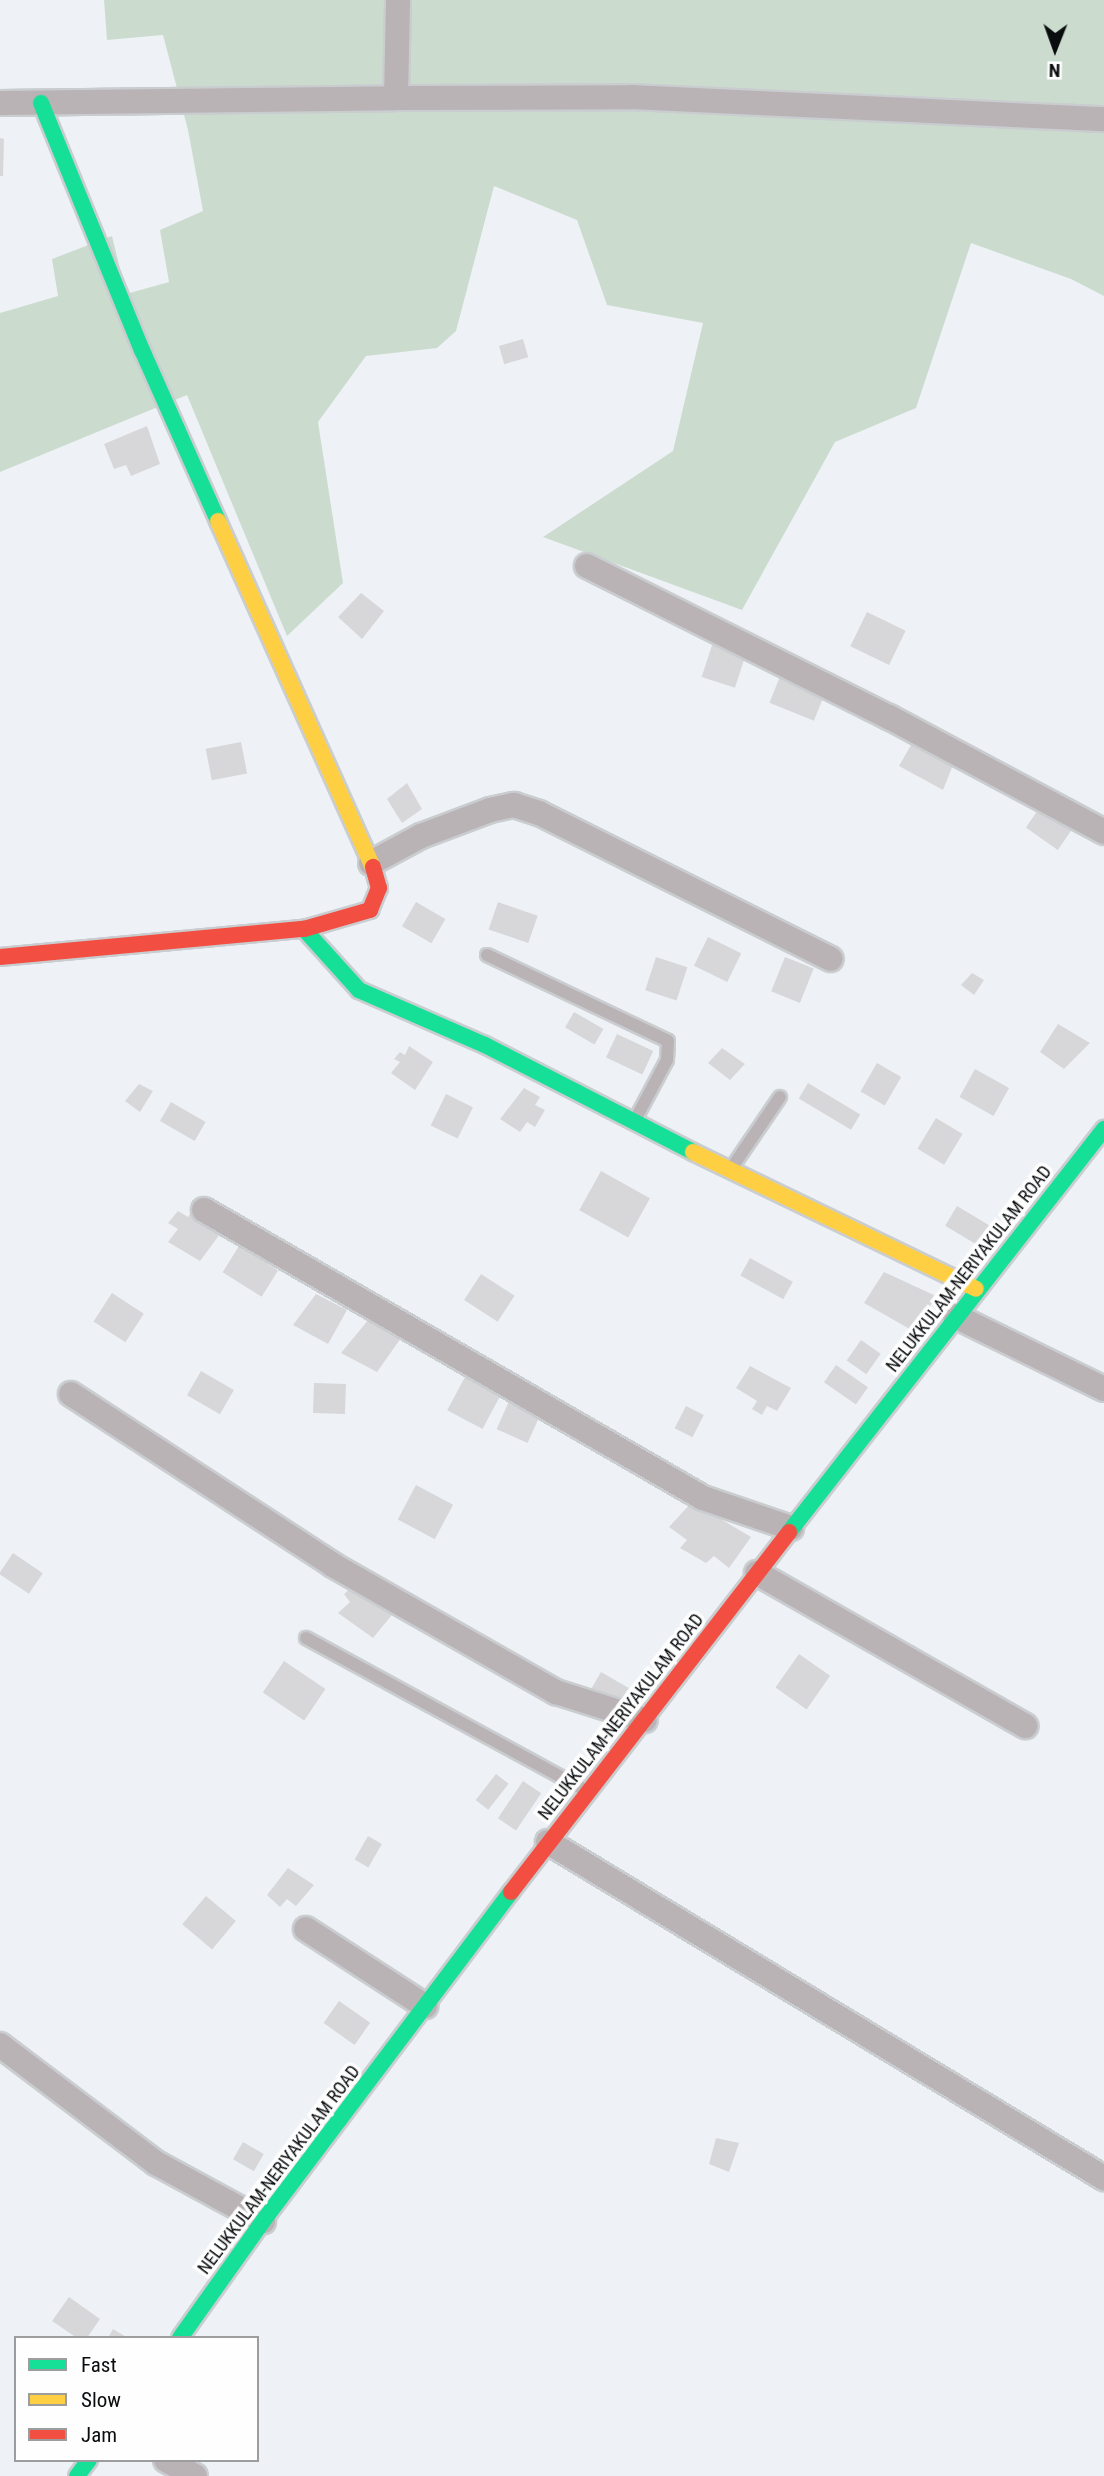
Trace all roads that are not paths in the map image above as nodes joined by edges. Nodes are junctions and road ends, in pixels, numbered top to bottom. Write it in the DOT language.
graph roads {
  1 [pos="398,0"];
  2 [pos="396,98"];
  3 [pos="0,103"];
  4 [pos="41,103"];
  5 [pos="1104,119"];
  6 [pos="587,566"];
  7 [pos="1104,832"];
  8 [pos="371,863"];
  9 [pos="304,929"];
  10 [pos="2,950"];
  11 [pos="487,955"];
  12 [pos="831,959"];
  13 [pos="780,1097"];
  14 [pos="634,1122"];
  15 [pos="1104,1129"];
  16 [pos="730,1171"];
  17 [pos="204,1210"];
  18 [pos="976,1289"];
  19 [pos="955,1316"];
  20 [pos="1104,1389"];
  21 [pos="71,1394"];
  22 [pos="791,1528"];
  23 [pos="757,1573"];
  24 [pos="306,1638"];
  25 [pos="645,1720"];
  26 [pos="1025,1726"];
  27 [pos="587,1791"];
  28 [pos="548,1842"];
  29 [pos="306,1930"];
  30 [pos="425,2006"];
  31 [pos="0,2045"];
  32 [pos="1104,2178"];
  33 [pos="263,2221"];
  34 [pos="181,2336"];
  35 [pos="170,2462"];
  36 [pos="195,2476"];
  1 -- 2 [label="street"];
  2 -- 4 [label="street"];
  2 -- 5 [label="street"];
  3 -- 4 [label="street"];
  4 -- 8 [label="street"];
  6 -- 7 [label="street"];
  8 -- 9 [label="street"];
  8 -- 12 [label="street"];
  9 -- 10 [label="street"];
  9 -- 14 [label="street"];
  11 -- 14 [label="lane"];
  13 -- 16 [label="lane"];
  14 -- 16 [label="street"];
  15 -- 18 [label="street, NELUKKULAM-NERIYAKULAM ROAD"];
  16 -- 18 [label="street"];
  17 -- 22 [label="street"];
  18 -- 19 [label="street, NELUKKULAM-NERIYAKULAM ROAD"];
  19 -- 20 [label="street"];
  19 -- 22 [label="street, NELUKKULAM-NERIYAKULAM ROAD"];
  21 -- 25 [label="street"];
  22 -- 23 [label="street, NELUKKULAM-NERIYAKULAM ROAD"];
  23 -- 25 [label="street, NELUKKULAM-NERIYAKULAM ROAD"];
  23 -- 26 [label="street"];
  24 -- 27 [label="lane"];
  25 -- 27 [label="street, NELUKKULAM-NERIYAKULAM ROAD"];
  27 -- 28 [label="street, NELUKKULAM-NERIYAKULAM ROAD"];
  28 -- 30 [label="street, NELUKKULAM-NERIYAKULAM ROAD"];
  28 -- 32 [label="street"];
  29 -- 30 [label="street"];
  30 -- 33 [label="street, NELUKKULAM-NERIYAKULAM ROAD"];
  31 -- 33 [label="street"];
  33 -- 34 [label="street, NELUKKULAM-NERIYAKULAM ROAD"];
  35 -- 36 [label="street"];
}
